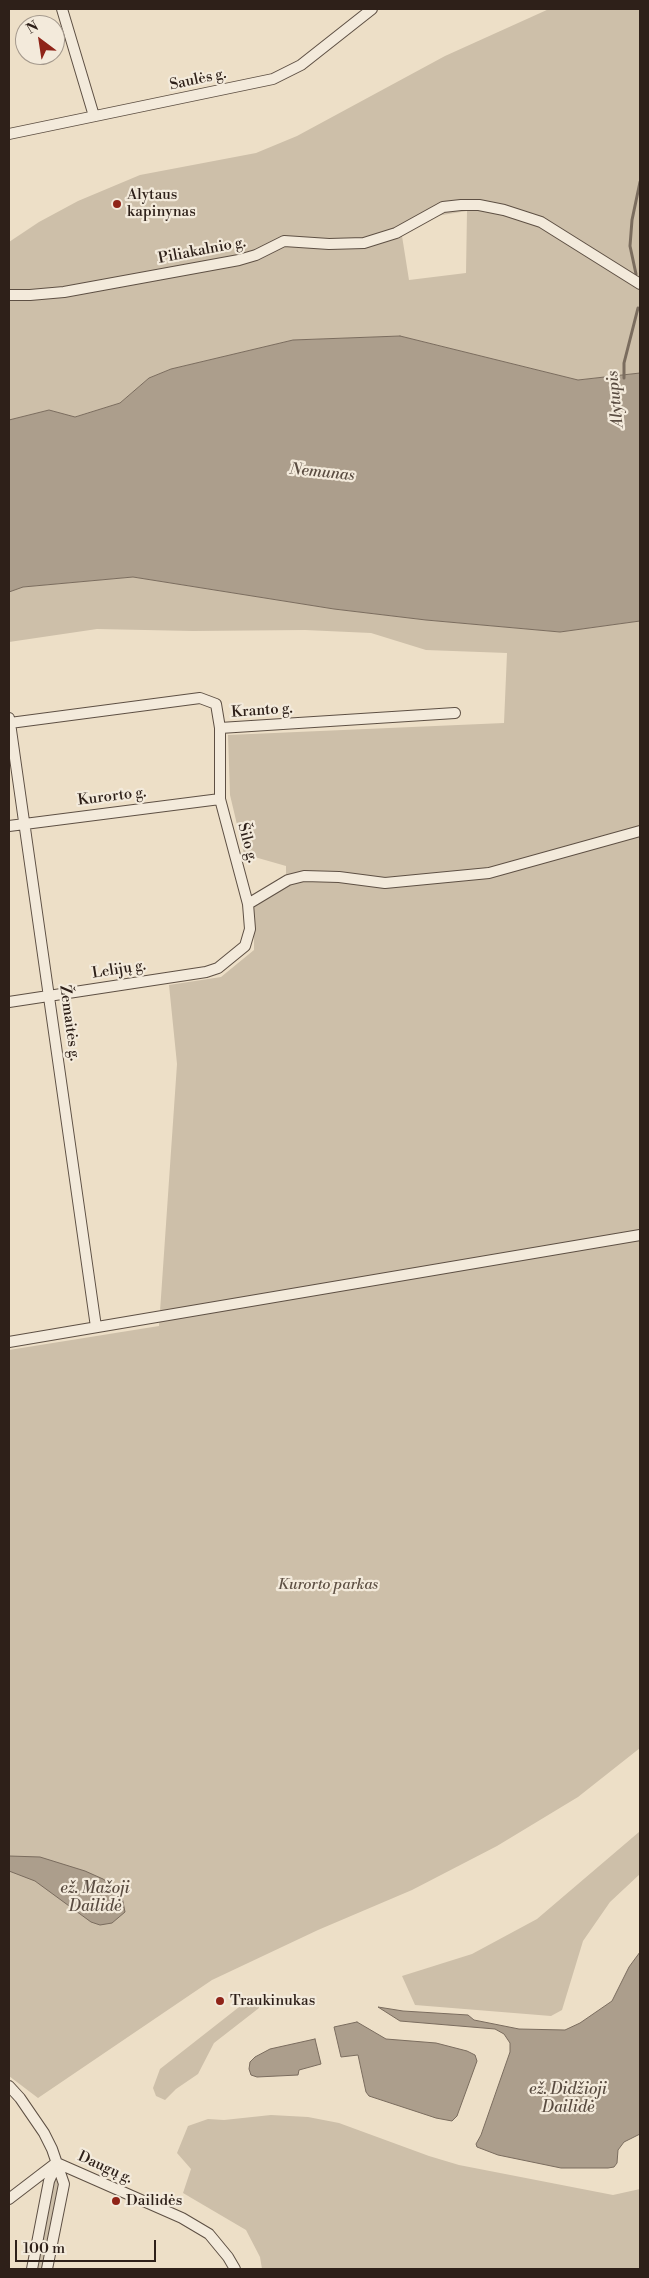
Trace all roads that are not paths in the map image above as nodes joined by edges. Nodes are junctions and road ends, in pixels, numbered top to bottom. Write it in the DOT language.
graph roads {
  1 [pos="62,9"];
  2 [pos="372,9"];
  3 [pos="94,116"];
  4 [pos="9,134"];
  5 [pos="640,284"];
  6 [pos="9,295"];
  7 [pos="455,713"];
  8 [pos="10,720"];
  9 [pos="220,728"];
  10 [pos="220,799"];
  11 [pos="25,824"];
  12 [pos="9,826"];
  13 [pos="640,831"];
  14 [pos="248,904"];
  15 [pos="230,958"];
  16 [pos="50,996"];
  17 [pos="9,1002"];
  18 [pos="640,1234"];
  19 [pos="96,1327"];
  20 [pos="9,1342"];
  21 [pos="9,2086"];
  22 [pos="57,2163"];
  23 [pos="9,2199"];
  24 [pos="32,2269"];
  25 [pos="48,2269"];
  26 [pos="234,2269"];
  1 -- 3 [label="street"];
  2 -- 3 [label="street, Saulės g."];
  3 -- 4 [label="street, Saulės g."];
  5 -- 6 [label="street, Piliakalnio g."];
  7 -- 9 [label="street, Kranto g."];
  8 -- 9 [label="street, Kranto g."];
  8 -- 11 [label="street, Žemaitės g."];
  9 -- 10 [label="street, Šilo g."];
  10 -- 11 [label="street, Kurorto g."];
  10 -- 14 [label="street, Šilo g."];
  11 -- 12 [label="street, Kurorto g."];
  11 -- 16 [label="street, Žemaitės g."];
  13 -- 14 [label="street"];
  14 -- 15 [label="street, Šilo g."];
  15 -- 16 [label="street, Lelijų g."];
  16 -- 17 [label="street, Lelijų g."];
  16 -- 19 [label="street, Žemaitės g."];
  18 -- 19 [label="street"];
  19 -- 20 [label="street"];
  21 -- 22 [label="street"];
  22 -- 23 [label="street"];
  22 -- 24 [label="street"];
  22 -- 25 [label="street"];
  22 -- 26 [label="street, Daugų g."];
}
